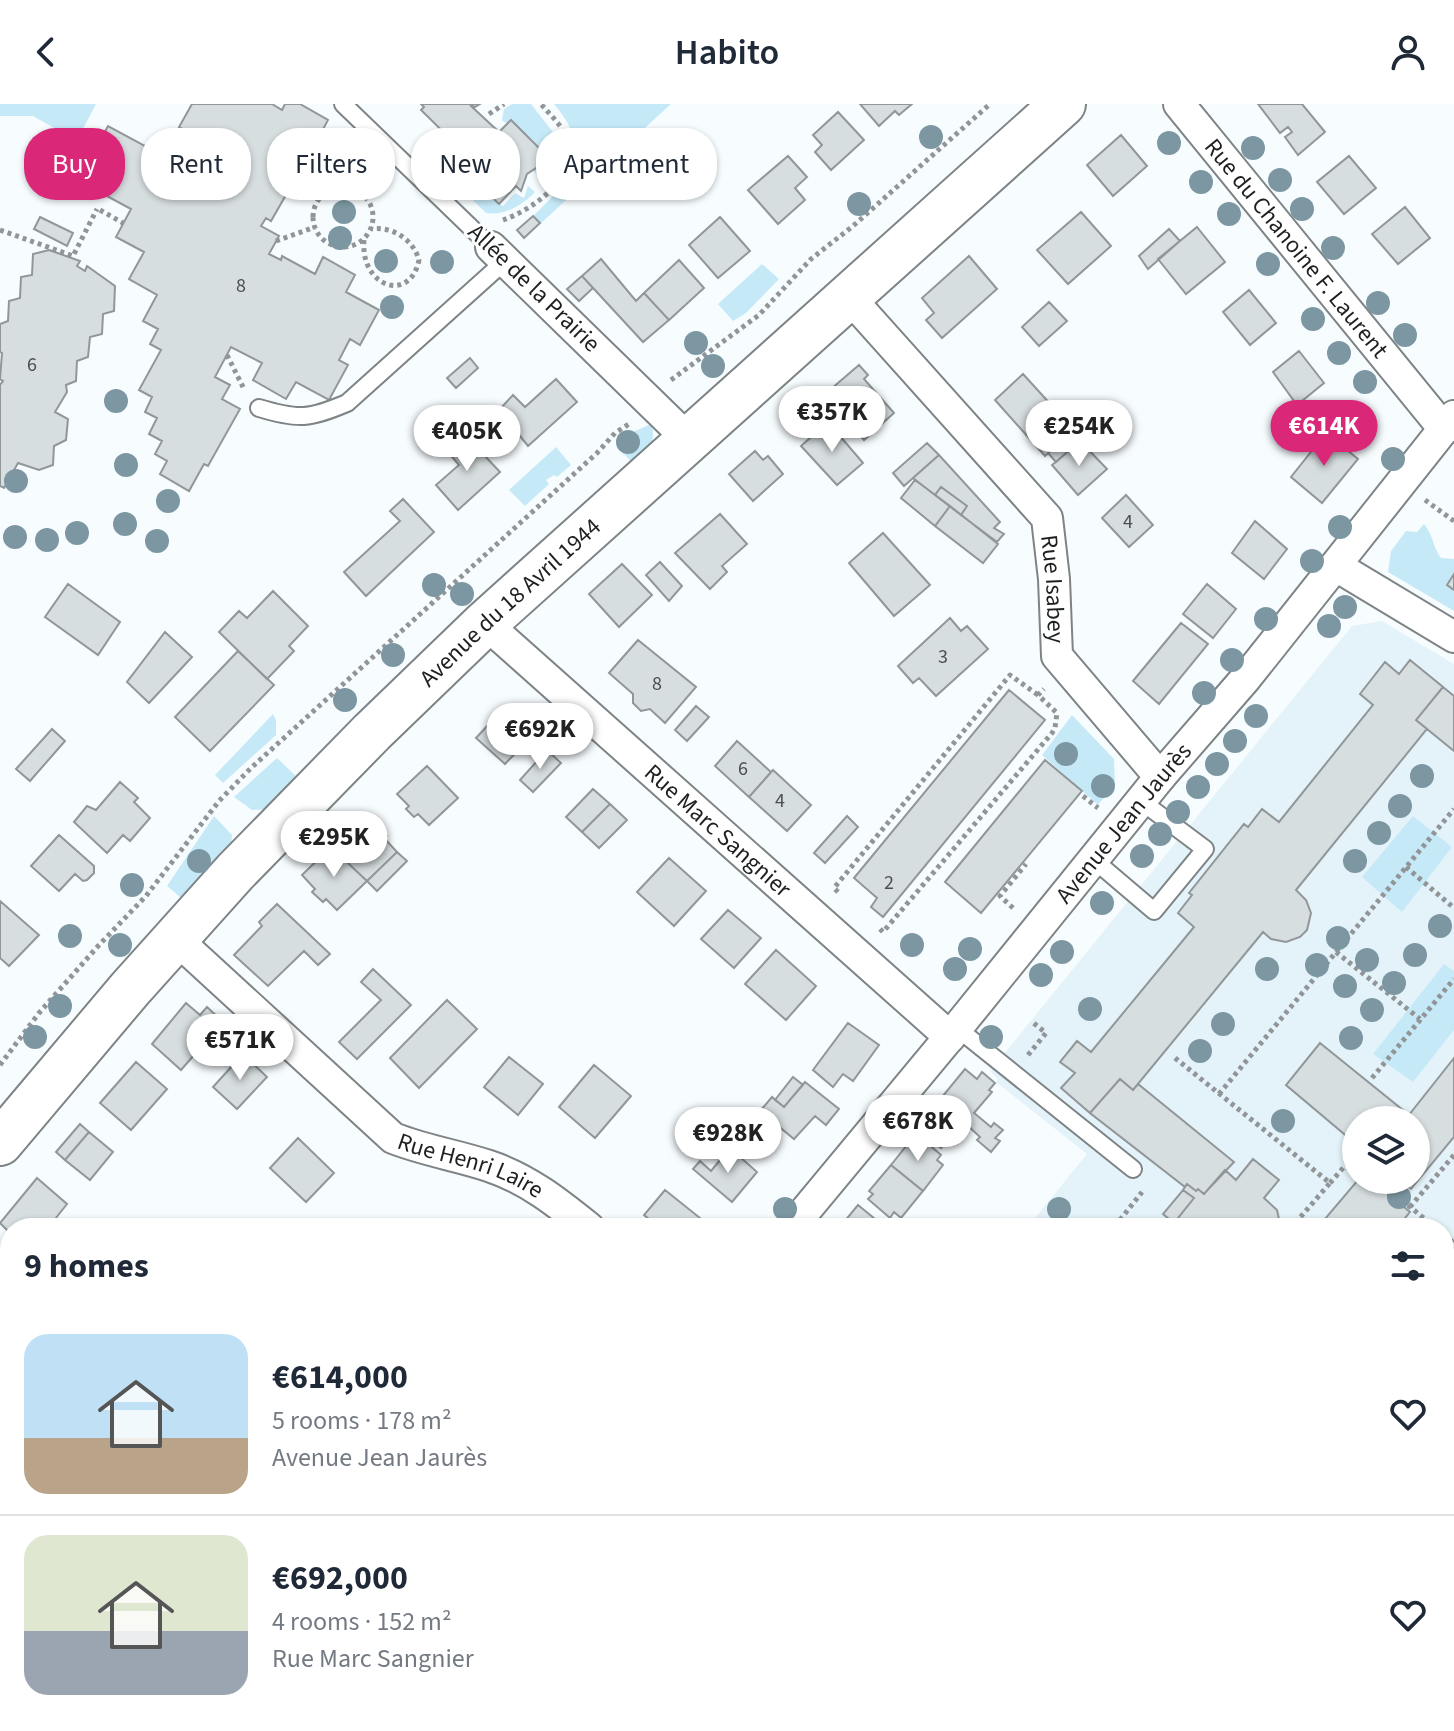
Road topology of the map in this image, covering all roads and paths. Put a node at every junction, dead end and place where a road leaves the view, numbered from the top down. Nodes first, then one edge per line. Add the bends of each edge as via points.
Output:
1 (343, 104) edge
2 (504, 104) edge
3 (541, 104) edge
4 (990, 104) edge
5 (1063, 104) edge
6 (1179, 104) edge
7 (489, 114) dead end
8 (123, 223) dead end
9 (315, 227) junction
10 (371, 229) junction
11 (0, 230) edge
12 (364, 239) junction
13 (276, 241) dead end
14 (492, 248) junction
15 (849, 297) junction
16 (227, 355) dead end
17 (652, 404) junction
18 (259, 408) joint
19 (1449, 422) edge
20 (689, 440) junction
21 (1431, 504) dead end
22 (1454, 521) edge
23 (1336, 566) junction
24 (485, 623) junction
25 (1454, 637) edge
26 (1067, 668) junction
27 (1038, 695) junction
28 (1160, 777) junction
29 (1141, 801) junction
30 (1454, 809) edge
31 (1094, 860) junction
32 (1026, 864) dead end
33 (1406, 867) junction
34 (846, 899) dead end
35 (1454, 908) edge
36 (1037, 930) junction
37 (175, 938) junction
38 (847, 946) junction
39 (1336, 952) junction
40 (1454, 979) edge
41 (1420, 1019) junction
42 (1031, 1021) dead end
43 (954, 1033) junction
44 (1175, 1058) dead end
45 (0, 1065) edge
46 (1014, 1073) junction
47 (1372, 1078) dead end
48 (1219, 1094) junction
49 (0, 1143) edge
50 (1454, 1155) edge
51 (1133, 1169) dead end
52 (1342, 1169) edge
53 (1330, 1183) junction
54 (1394, 1194) edge
55 (1410, 1207) junction
56 (576, 1218) edge
57 (799, 1218) edge
58 (1300, 1218) edge
59 (1424, 1218) edge

1 - 14 lane, Allée de la Prairie
2 - 7 path
3 - 14 path via 566,137 569,152 562,174 531,207 495,223
4 - 17 path via 811,259 759,315 673,376
5 - 15 street, Avenue du 18 Avril 1944
6 - 19 street, Rue du Chanoine F. Laurent
8 - 11 path via 98,210 73,256
9 - 10 path via 318,201 327,191 343,187 359,191 370,203
9 - 12 path via 336,246
9 - 13 path
10 - 12 path
10 - 12 path via 392,230 414,248 419,260 412,278 393,285 373,277 366,265
14 - 17 street, Allée de la Prairie
14 - 18 lane via 347,403 314,417
15 - 20 street, Avenue du 18 Avril 1944
15 - 26 street, Rue Isabey via 1047,518 1057,656
16 - 18 path
17 - 20 street, Allée de la Prairie
17 - 45 path via 251,768
19 - 23 street, Avenue Jean Jaurès
20 - 24 street, Avenue du 18 Avril 1944
21 - 22 path
23 - 25 street
23 - 28 street, Avenue Jean Jaurès
24 - 37 street, Avenue du 18 Avril 1944 via 308,797
24 - 38 street, Rue Marc Sangnier
26 - 27 path
26 - 28 street, Rue Isabey
27 - 34 path via 1010,675 834,888
27 - 38 path via 1057,713 1052,733 883,932 868,919
28 - 29 street, Avenue Jean Jaurès
29 - 31 street, Avenue Jean Jaurès
29 - 31 lane via 1205,849 1154,911
30 - 33 path
31 - 36 street, Avenue Jean Jaurès
32 - 36 path via 1000,896
33 - 35 path
33 - 39 path
36 - 43 street, Avenue Jean Jaurès
37 - 49 street, Avenue du 18 Avril 1944
37 - 56 street, Rue Henri Laire via 393,1138 490,1166 539,1189
38 - 43 street, Rue Marc Sangnier
39 - 41 path
39 - 48 path
40 - 41 path
41 - 47 path
42 - 46 path via 1046,1033
43 - 46 lane
43 - 57 street, Avenue Jean Jaurès
44 - 48 path
46 - 51 lane
48 - 53 path
50 - 55 path
52 - 53 path
53 - 58 path
54 - 55 path
55 - 59 path

